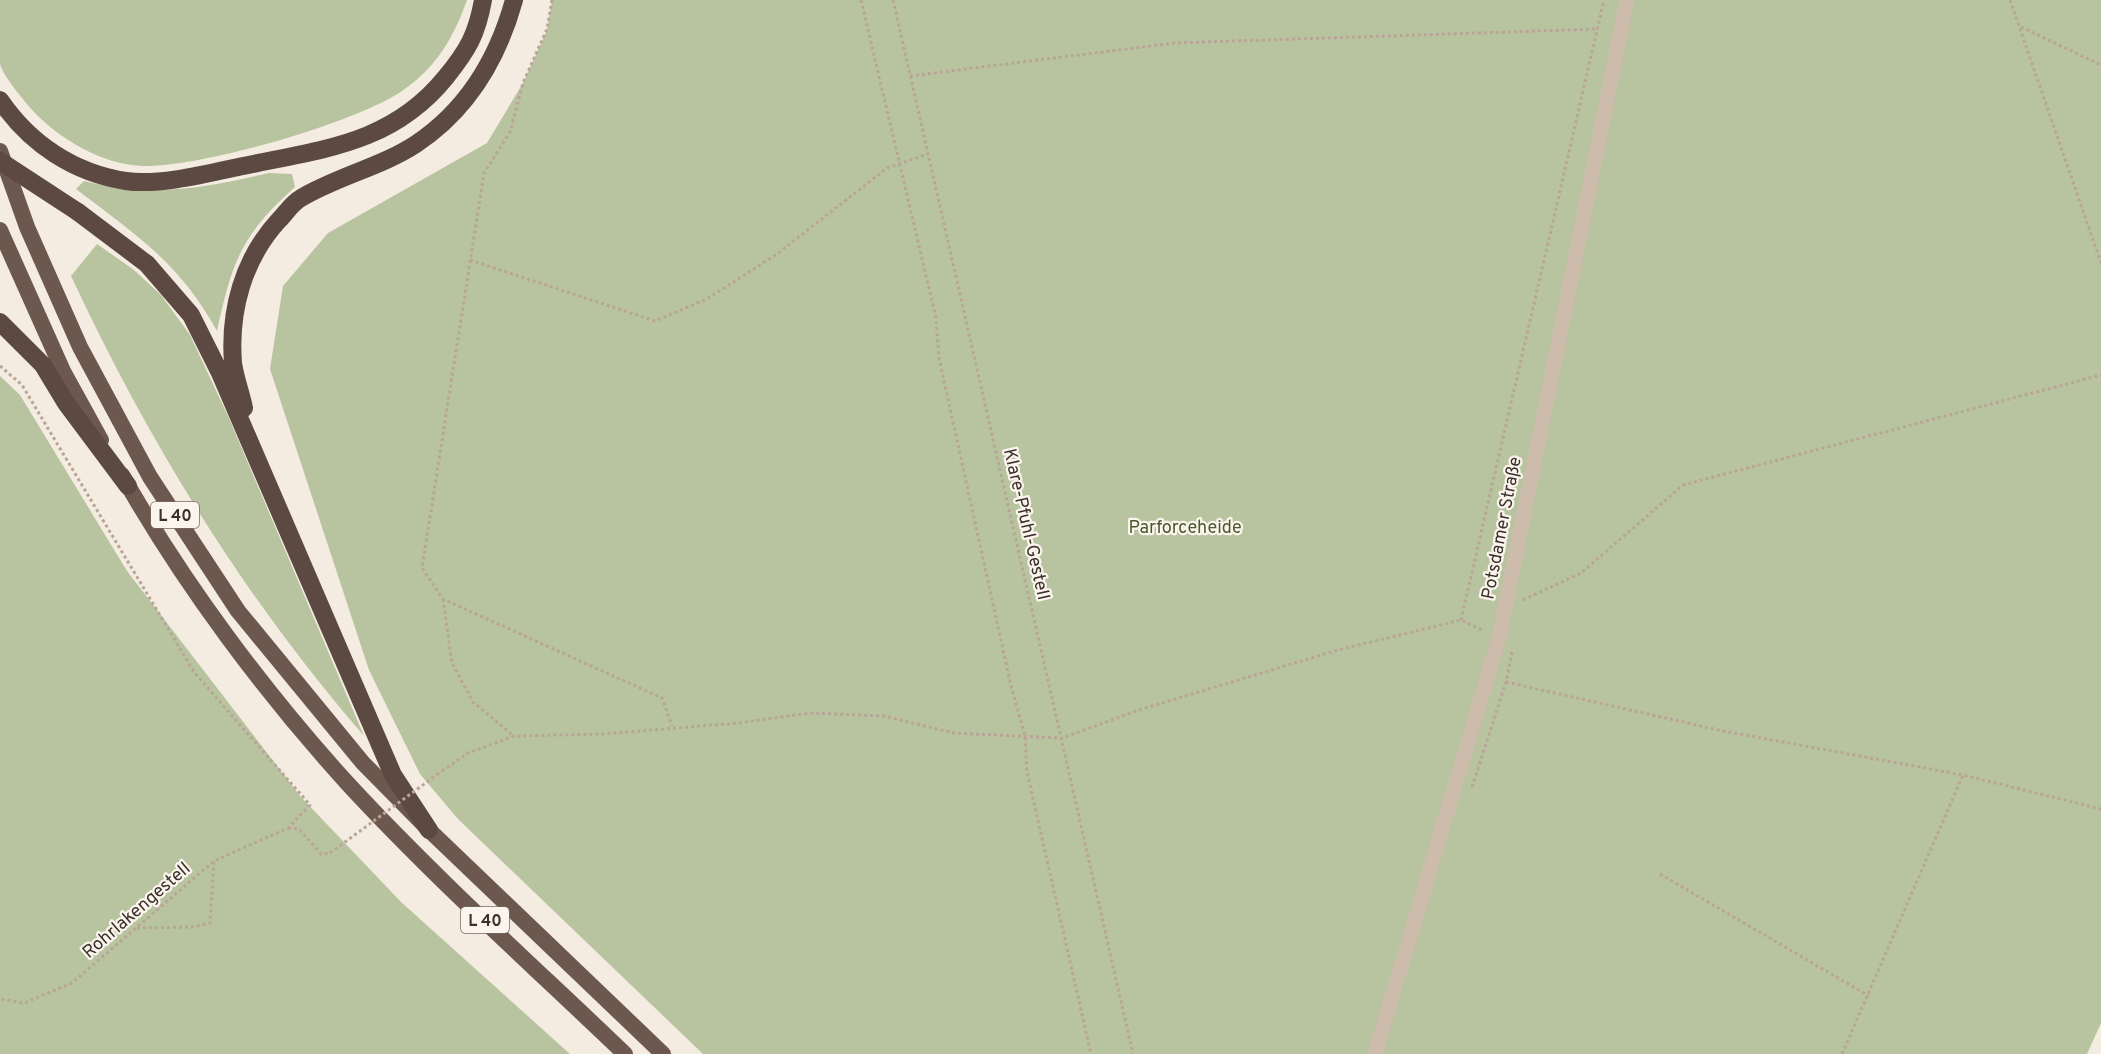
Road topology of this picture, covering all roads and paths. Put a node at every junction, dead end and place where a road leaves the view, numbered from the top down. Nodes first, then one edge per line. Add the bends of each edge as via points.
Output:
1 (483, 0) edge
2 (513, 0) edge
3 (552, 0) edge
4 (861, 0) edge
5 (893, 0) edge
6 (1604, 0) edge
7 (1627, 0) edge
8 (2010, 0) edge
9 (2021, 28) junction
10 (1598, 29) junction
11 (2101, 65) edge
12 (910, 76) junction
13 (0, 100) edge
14 (0, 151) edge
15 (928, 154) junction
16 (0, 161) edge
17 (900, 165) junction
18 (0, 230) edge
19 (470, 260) junction
20 (2101, 262) edge
21 (0, 322) edge
22 (0, 366) edge
23 (2101, 375) edge
24 (258, 462) junction
25 (128, 486) junction
26 (443, 599) junction
27 (1517, 609) dead end
28 (1461, 620) junction
29 (1499, 638) junction
30 (1506, 682) dead end
31 (672, 727) junction
32 (514, 736) junction
33 (1025, 736) junction
34 (1062, 738) junction
35 (1963, 775) junction
36 (2101, 809) edge
37 (288, 828) junction
38 (429, 830) junction
39 (214, 861) junction
40 (1660, 874) dead end
41 (136, 928) junction
42 (1869, 996) junction
43 (0, 999) edge
44 (624, 1054) edge
45 (663, 1054) edge
46 (1091, 1054) edge
47 (1133, 1054) edge
48 (1375, 1054) edge
49 (1842, 1054) edge

1 - 13 highway via 478,28 461,58 438,87 404,117 378,133 344,144 206,174 128,182 81,170 43,147 14,120
2 - 24 highway via 505,33 485,72 457,110 417,143 298,199 267,233 245,270 234,317 233,364
3 - 19 path via 548,30 523,83 510,132 484,173
4 - 17 path
5 - 12 path, Klare-Pfuhl-Gestell
6 - 10 path
7 - 29 street, Potsdamer Straße
8 - 9 path
9 - 11 path
9 - 20 path
10 - 12 path via 1175,43
10 - 28 path
12 - 15 path, Klare-Pfuhl-Gestell
14 - 38 highway, L 40 via 27,227 80,347 150,477 238,611 363,763
15 - 17 path
15 - 34 path, Klare-Pfuhl-Gestell
16 - 24 highway, bridge via 147,264 191,315
17 - 19 path via 887,168 777,254 707,299 655,321
17 - 33 path via 936,318 939,358
18 - 25 highway, L 40 via 63,372
19 - 26 path via 422,568
21 - 25 highway via 43,365 66,403
22 - 37 path via 22,384 194,672 310,805
23 - 27 path via 1683,485 1581,573 1523,599
24 - 38 highway via 393,775
25 - 44 highway, L 40 via 223,632 348,784
26 - 31 path via 662,698
26 - 32 path via 452,663 473,702
28 - 29 path
28 - 34 path via 1338,650 1142,709
29 - 48 street, Potsdamer Straße
30 - 35 path via 1723,731
31 - 32 path via 603,734
31 - 33 path via 810,713 884,716 954,733
32 - 37 path, bridge via 468,753 330,853 321,854 298,829
33 - 34 path
33 - 46 path via 1027,772
34 - 47 path, Klare-Pfuhl-Gestell
35 - 36 path
35 - 42 path
37 - 39 path, Rohrlakengestell
38 - 45 highway, L 40
39 - 41 path, Rohrlakengestell
39 - 41 path via 210,923
40 - 42 path
41 - 43 path, Rohrlakengestell via 72,983 24,1002
42 - 49 path

